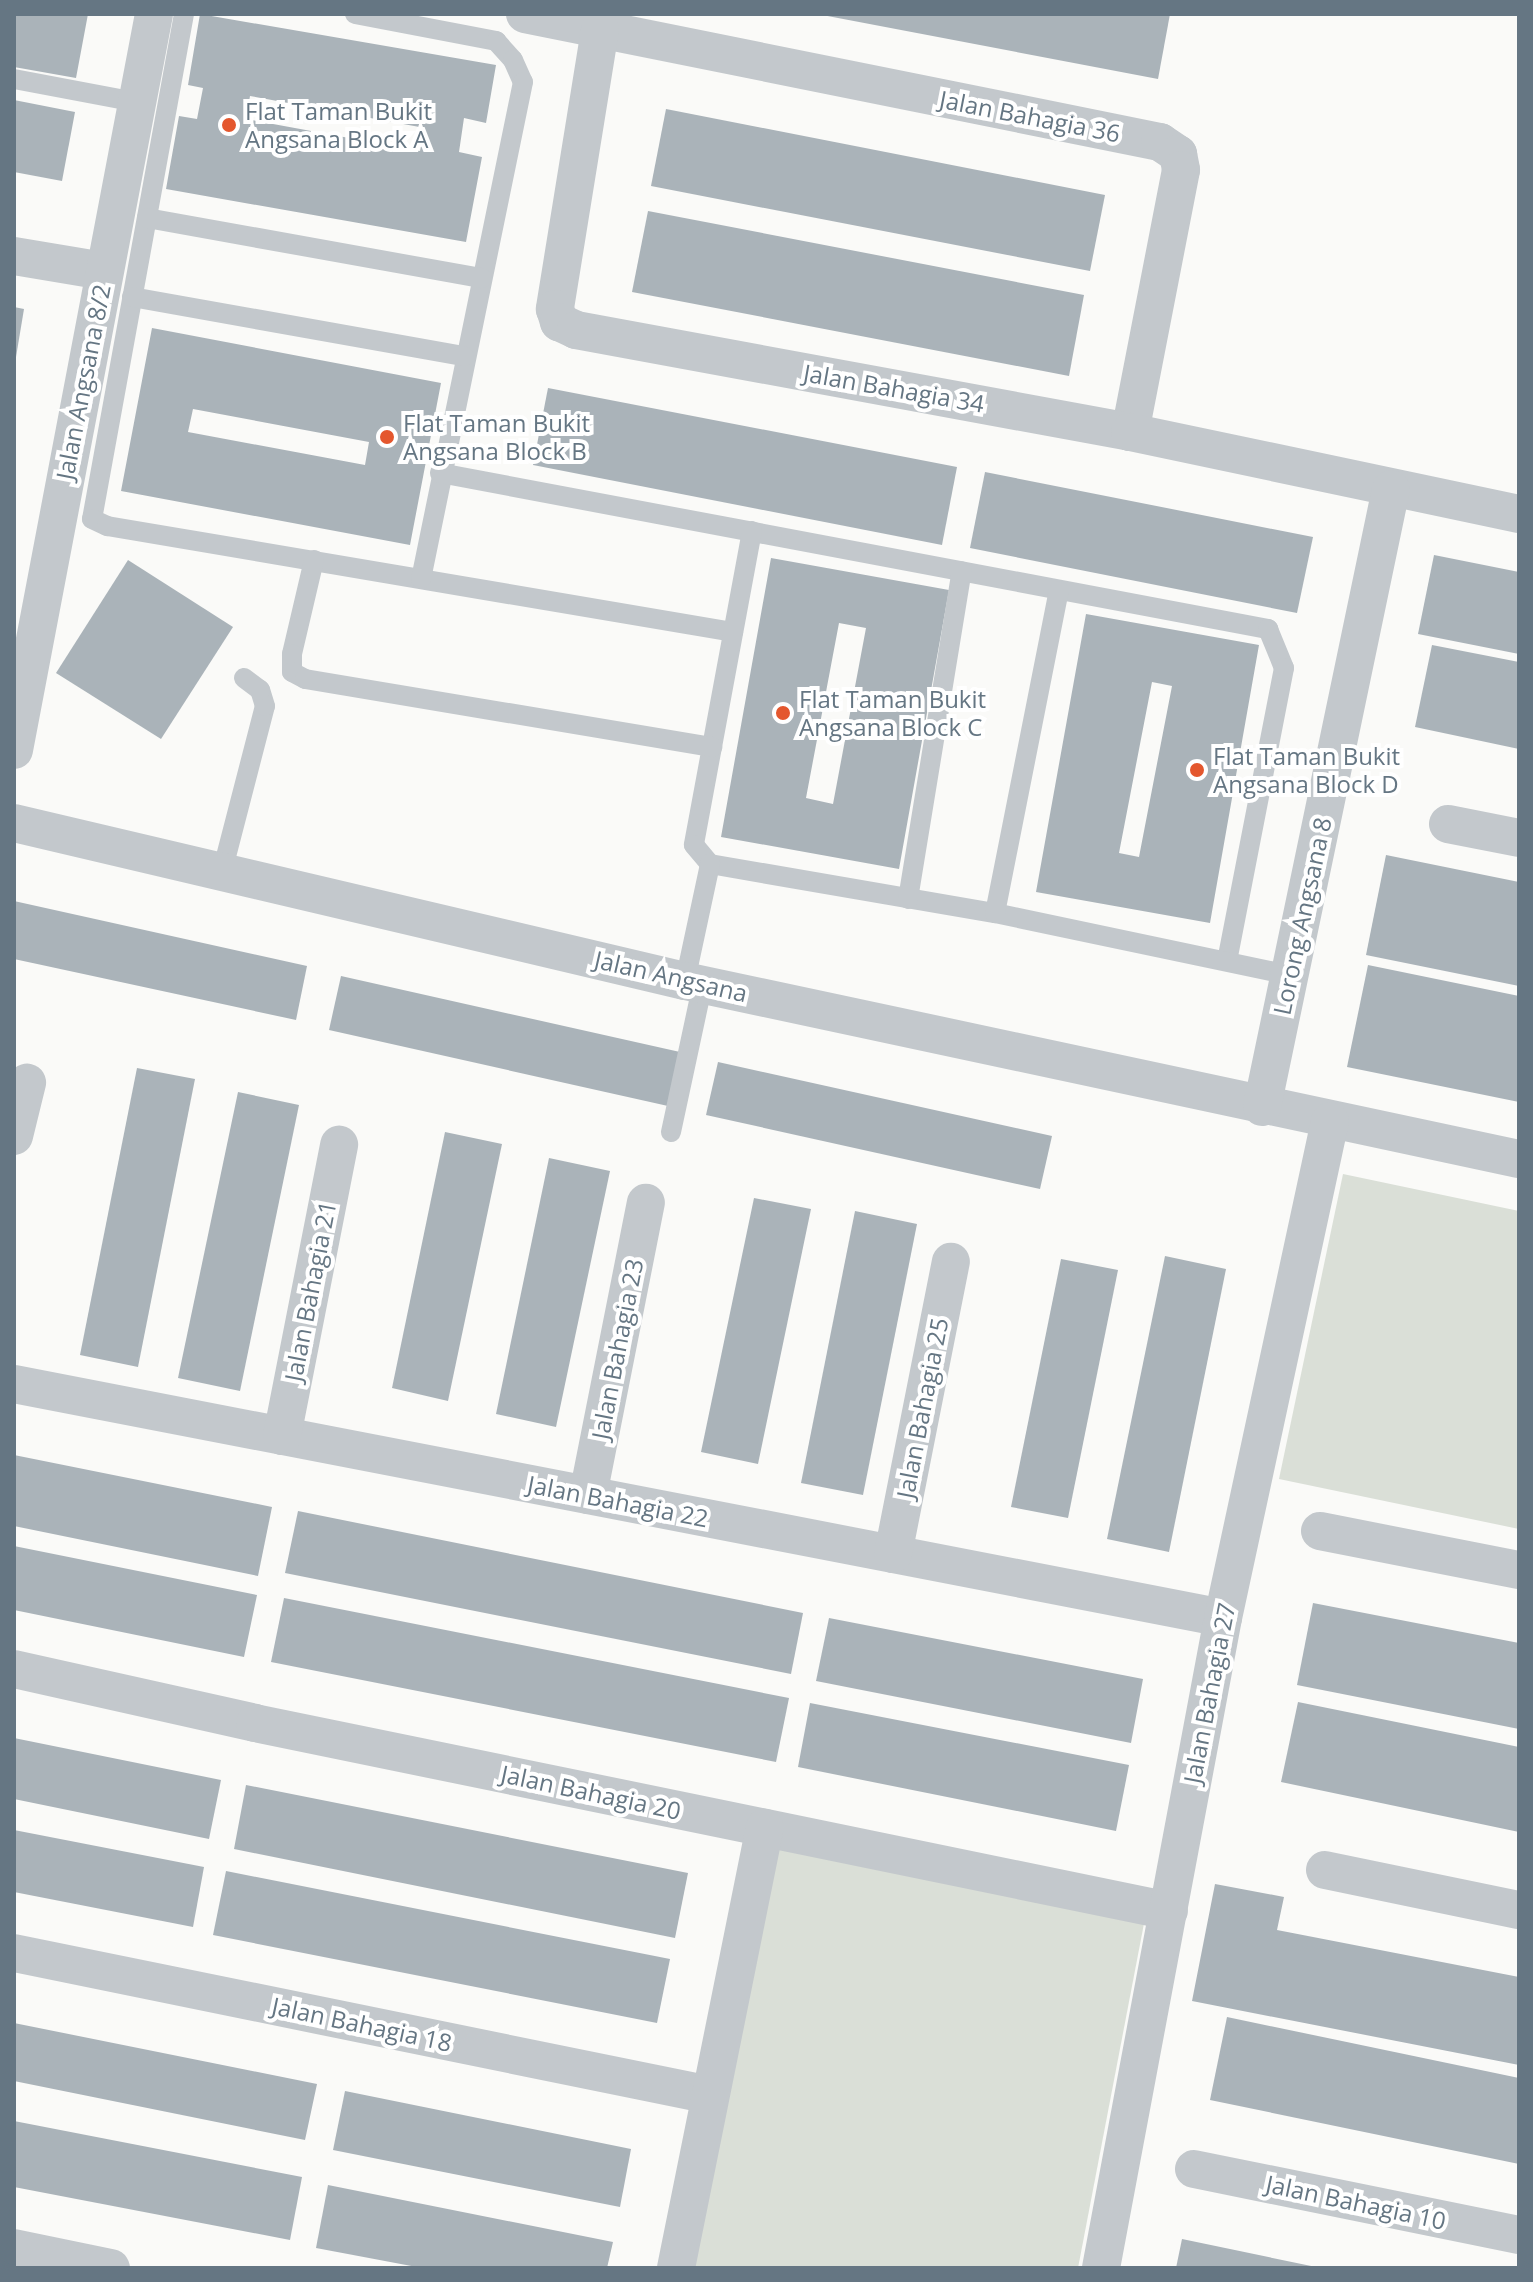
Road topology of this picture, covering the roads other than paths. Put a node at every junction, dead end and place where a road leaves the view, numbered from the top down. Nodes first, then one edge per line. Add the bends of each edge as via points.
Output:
1 (154, 14) edge
2 (184, 14) edge
3 (355, 14) edge
4 (525, 14) edge
5 (600, 30) junction
6 (14, 79) edge
7 (136, 102) junction
8 (147, 218) junction
9 (14, 256) edge
10 (104, 271) junction
11 (482, 278) junction
12 (132, 297) junction
13 (464, 356) junction
14 (1130, 432) junction
15 (440, 473) junction
16 (1391, 489) junction
17 (1519, 514) edge
18 (752, 531) junction
19 (314, 560) junction
20 (962, 571) junction
21 (421, 579) junction
22 (1059, 591) junction
23 (733, 632) junction
24 (244, 678) dead end
25 (712, 747) junction
26 (14, 750) edge
27 (14, 823) edge
28 (1448, 824) dead end
29 (1519, 838) edge
30 (710, 864) junction
31 (222, 872) junction
32 (908, 899) junction
33 (995, 913) junction
34 (1227, 960) junction
35 (1290, 975) junction
36 (694, 982) junction
37 (27, 1083) dead end
38 (1262, 1107) junction
39 (1330, 1121) junction
40 (671, 1132) dead end
41 (14, 1136) edge
42 (339, 1145) dead end
43 (1519, 1159) edge
44 (646, 1203) dead end
45 (951, 1262) dead end
46 (14, 1384) edge
47 (282, 1436) junction
48 (588, 1495) junction
49 (1320, 1531) dead end
50 (893, 1554) junction
51 (1519, 1570) edge
52 (1223, 1618) junction
53 (14, 1669) edge
54 (765, 1828) junction
55 (1325, 1870) dead end
56 (1519, 1910) edge
57 (1169, 1911) junction
58 (14, 1953) edge
59 (710, 2095) junction
60 (1194, 2169) dead end
61 (1519, 2235) edge
62 (14, 2248) edge
63 (111, 2268) edge
64 (676, 2268) edge
65 (1101, 2268) edge

1 - 7 street, Jalan Angsana 8/2
2 - 8 lane
3 - 11 lane via 496,41 513,60 523,82
4 - 5 street
5 - 14 street, Jalan Bahagia 36 via 1160,142 1178,154 1181,170
5 - 14 street, Jalan Bahagia 34 via 555,309 559,322 576,330
6 - 7 lane
7 - 10 street, Jalan Angsana 8/2
8 - 11 lane
8 - 12 lane
9 - 10 street
10 - 26 street, Jalan Angsana 8/2
11 - 13 lane
12 - 13 lane
12 - 19 lane via 92,519 107,526
13 - 15 lane
14 - 16 street, Jalan Bahagia 34
15 - 18 lane
15 - 21 lane
16 - 17 street, Jalan Bahagia 34
16 - 35 street, Lorong Angsana 8
18 - 20 lane
18 - 23 lane
19 - 21 lane
19 - 25 lane via 292,654 292,672 305,679
20 - 22 lane
20 - 32 lane
21 - 23 lane
22 - 33 lane
22 - 34 lane via 1268,629 1279,648 1284,668
23 - 25 lane
24 - 31 lane via 260,690 265,706
25 - 30 lane via 694,845
27 - 31 street, Jalan Angsana
28 - 29 street
30 - 32 lane
30 - 36 lane
31 - 36 street, Jalan Angsana
32 - 33 lane
33 - 34 lane
34 - 35 lane
35 - 38 street, Lorong Angsana 8
36 - 38 street, Jalan Angsana
36 - 40 lane
37 - 41 street
38 - 39 street, Jalan Angsana
39 - 43 street, Jalan Angsana
39 - 52 street, Jalan Bahagia 27
42 - 47 street, Jalan Bahagia 21
44 - 48 street, Jalan Bahagia 23
45 - 50 street, Jalan Bahagia 25
46 - 47 street, Jalan Bahagia 22
47 - 48 street, Jalan Bahagia 22
48 - 50 street, Jalan Bahagia 22
49 - 51 street
50 - 52 street, Jalan Bahagia 22
52 - 57 street, Jalan Bahagia 27
53 - 54 street, Jalan Bahagia 20
54 - 57 street, Jalan Bahagia 20
54 - 59 street
55 - 56 street
57 - 65 street, Jalan Bahagia 27
58 - 59 street, Jalan Bahagia 18
59 - 64 street
60 - 61 street, Jalan Bahagia 10
62 - 63 street

